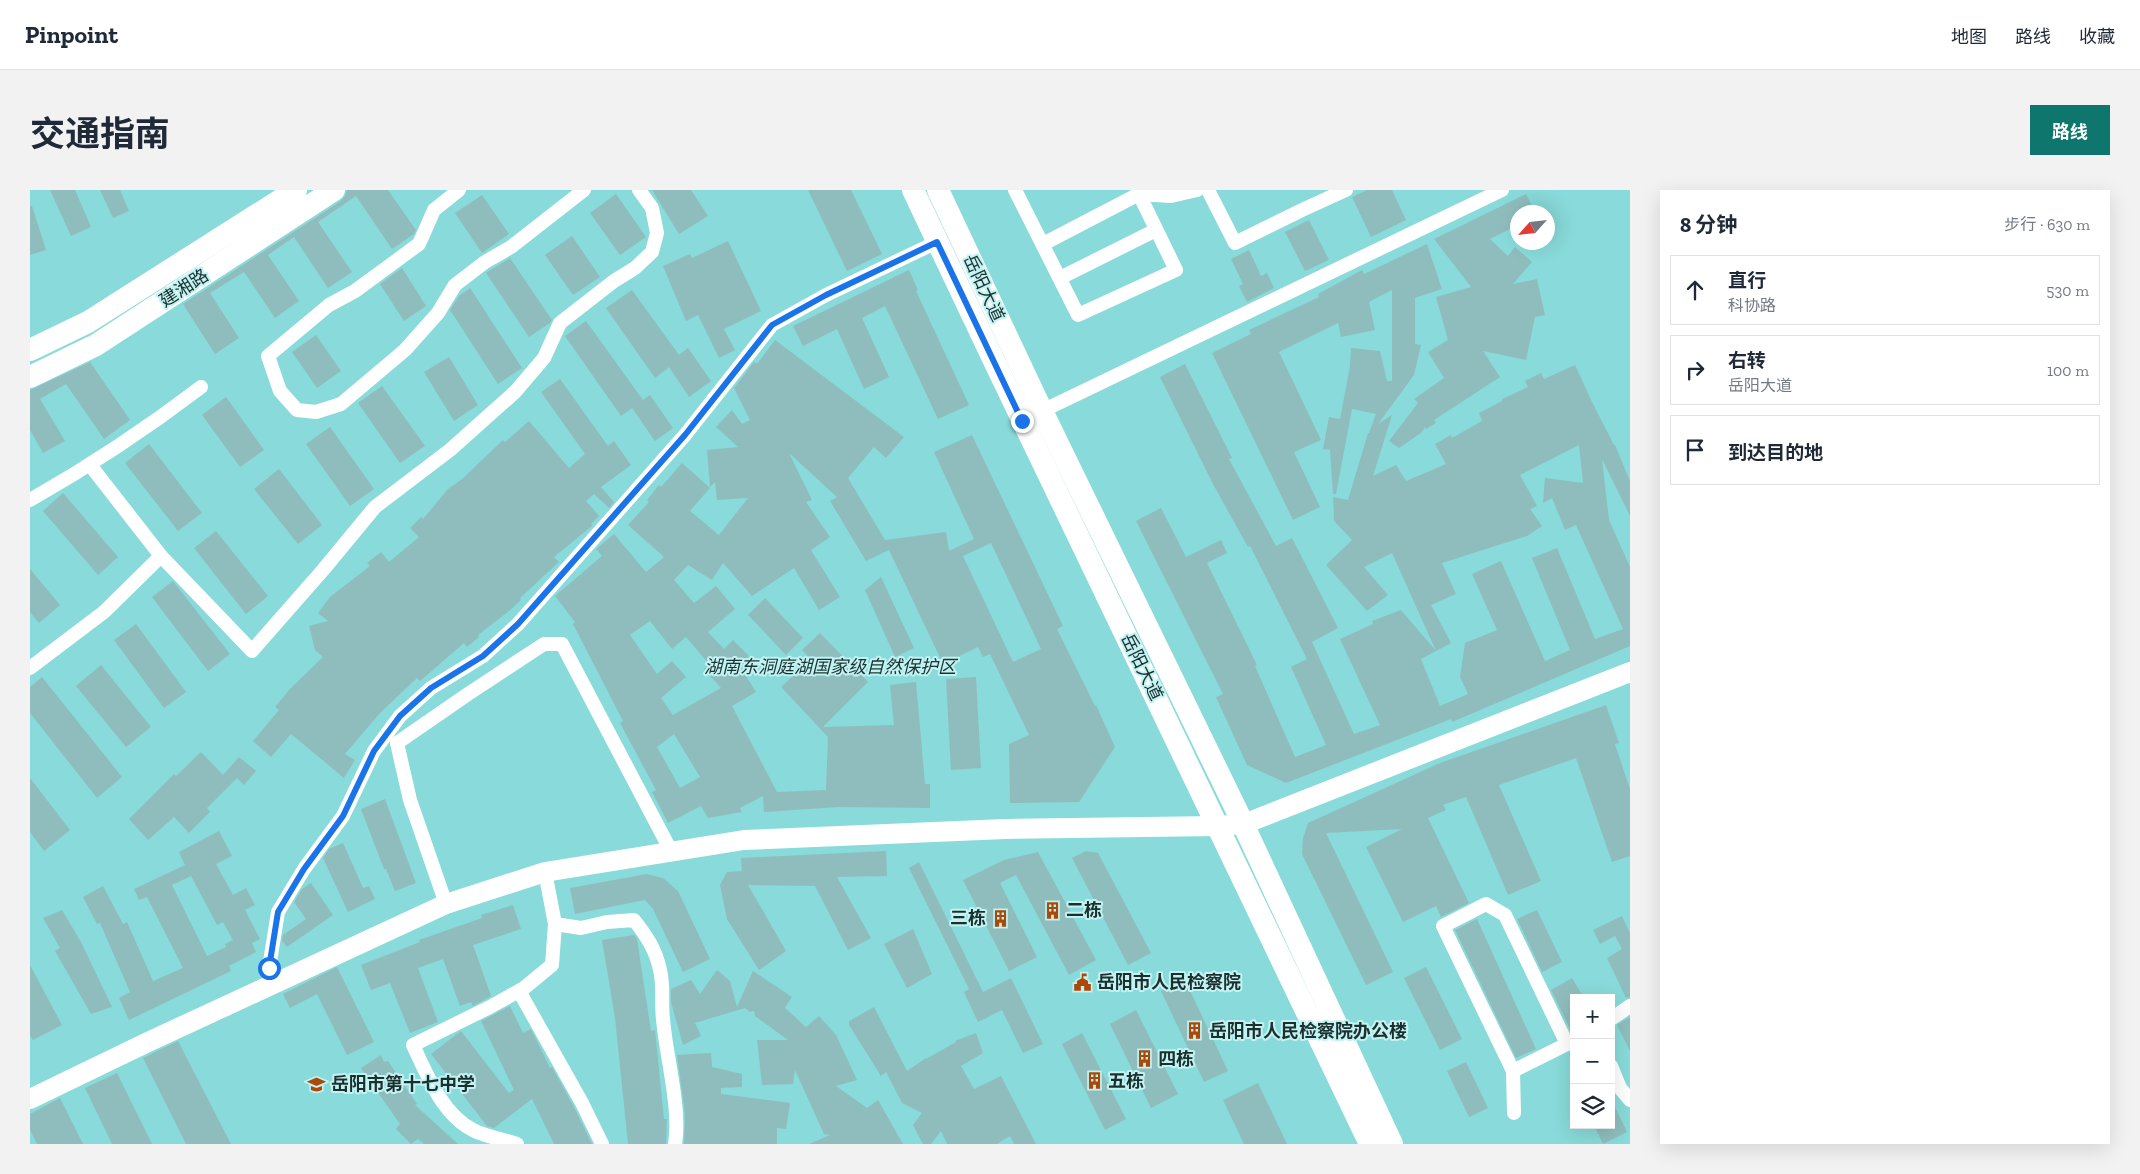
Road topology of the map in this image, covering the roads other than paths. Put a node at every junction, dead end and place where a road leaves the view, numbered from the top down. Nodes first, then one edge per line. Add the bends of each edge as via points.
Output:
1 (296, 190) edge
2 (334, 190) edge
3 (459, 190) edge
4 (584, 190) edge
5 (639, 190) edge
6 (913, 190) edge
7 (938, 190) edge
8 (1015, 190) edge
9 (1197, 190) edge
10 (1208, 190) edge
11 (1346, 190) edge
12 (1502, 190) edge
13 (1139, 192) edge
14 (1156, 230) junction
15 (937, 242) junction
16 (1042, 244) junction
17 (1060, 278) junction
18 (30, 350) edge
19 (30, 376) edge
20 (201, 387) dead end
21 (1042, 411) junction
22 (90, 465) junction
23 (30, 500) edge
24 (161, 556) junction
25 (1630, 657) edge
26 (30, 668) edge
27 (1630, 672) edge
28 (1241, 819) junction
29 (1219, 826) junction
30 (671, 851) junction
31 (545, 872) junction
32 (446, 904) junction
33 (555, 924) junction
34 (269, 968) dead end
35 (519, 991) junction
36 (1630, 1006) edge
37 (1615, 1016) edge
38 (1570, 1042) edge
39 (1513, 1072) junction
40 (1615, 1076) edge
41 (30, 1099) edge
42 (1630, 1100) edge
43 (1514, 1113) dead end
44 (517, 1144) edge
45 (602, 1144) edge
46 (675, 1144) edge
47 (1370, 1144) edge
48 (1392, 1144) edge

1 - 18 main road, 建湘路 via 88,322
2 - 19 main road, 建湘路 via 96,345
3 - 4 street via 434,210 419,244 355,291 329,305 268,356 280,392 297,410 316,412 341,404 406,350 438,313 455,285
5 - 24 street via 652,208 657,233 652,252 560,324 544,358 515,392 450,450 375,507 252,651
6 - 15 main road, 岳阳大道
7 - 21 main road, 岳阳大道
8 - 16 street
9 - 13 street via 1171,196
10 - 11 street via 1235,244
12 - 21 street
13 - 14 street
13 - 16 street
14 - 17 street
14 - 17 street via 1176,270 1078,315
15 - 29 main road, 岳阳大道
15 - 34 street via 826,295 772,325 685,435 518,624 483,656 431,688 400,716 374,751 343,816 304,869 278,912
16 - 17 street
20 - 22 street
21 - 28 main road, 岳阳大道
22 - 23 street
22 - 24 street
24 - 26 street via 104,612
25 - 28 street
27 - 28 street
28 - 29 street
28 - 48 main road, 岳阳大道
29 - 30 street via 1005,829 754,839
29 - 47 main road, 岳阳大道
30 - 31 street
30 - 32 street via 562,644 544,644 397,743 410,800
31 - 32 street
31 - 33 street
32 - 41 street
33 - 35 street via 552,965
33 - 46 street via 581,928 634,920 650,940 660,971 677,1134
35 - 44 street via 413,1045 431,1082 454,1117 473,1130
35 - 45 street
36 - 37 street
38 - 39 street
38 - 39 street via 1505,916 1486,904 1443,926
39 - 43 street
40 - 42 street

